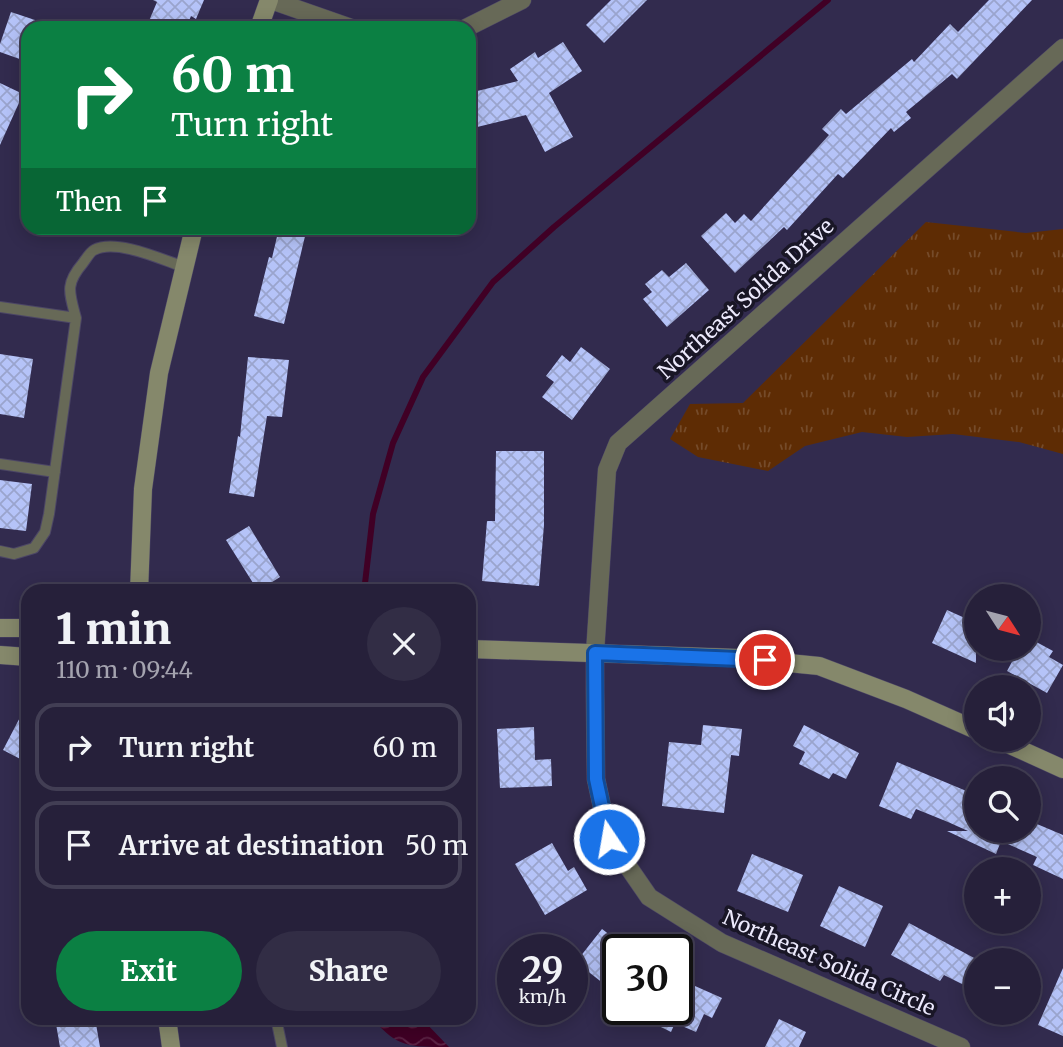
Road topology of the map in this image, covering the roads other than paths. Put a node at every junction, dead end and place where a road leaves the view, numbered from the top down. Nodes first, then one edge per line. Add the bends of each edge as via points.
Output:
1 (270, 0) edge
2 (522, 0) edge
3 (262, 21) edge
4 (331, 21) edge
5 (476, 23) edge
6 (1063, 48) edge
7 (192, 235) edge
8 (184, 267) junction
9 (0, 307) edge
10 (76, 318) junction
11 (0, 464) edge
12 (55, 471) junction
13 (0, 551) edge
14 (139, 584) edge
15 (0, 628) edge
16 (21, 628) edge
17 (476, 649) edge
18 (595, 653) junction
19 (0, 655) edge
20 (21, 656) edge
21 (964, 725) edge
22 (1025, 752) edge
23 (1063, 769) edge
24 (168, 1025) edge
25 (277, 1025) edge
26 (171, 1047) edge
27 (282, 1047) edge
28 (961, 1047) edge

1 - 3 street
1 - 4 street
2 - 5 street
6 - 18 street, Northeast Solida Drive via 618,443 607,470
7 - 8 street
8 - 10 lane via 115,246 94,250 73,275 68,291
8 - 14 street via 157,386 143,489
9 - 10 lane
10 - 12 lane
11 - 12 lane
12 - 13 lane via 45,532 34,548 14,554
15 - 16 street
17 - 18 street
18 - 21 street via 819,666
18 - 28 street, Northeast Solida Circle via 598,791 609,839 649,897 722,943
19 - 20 street
22 - 23 street
24 - 26 street
25 - 27 lane

